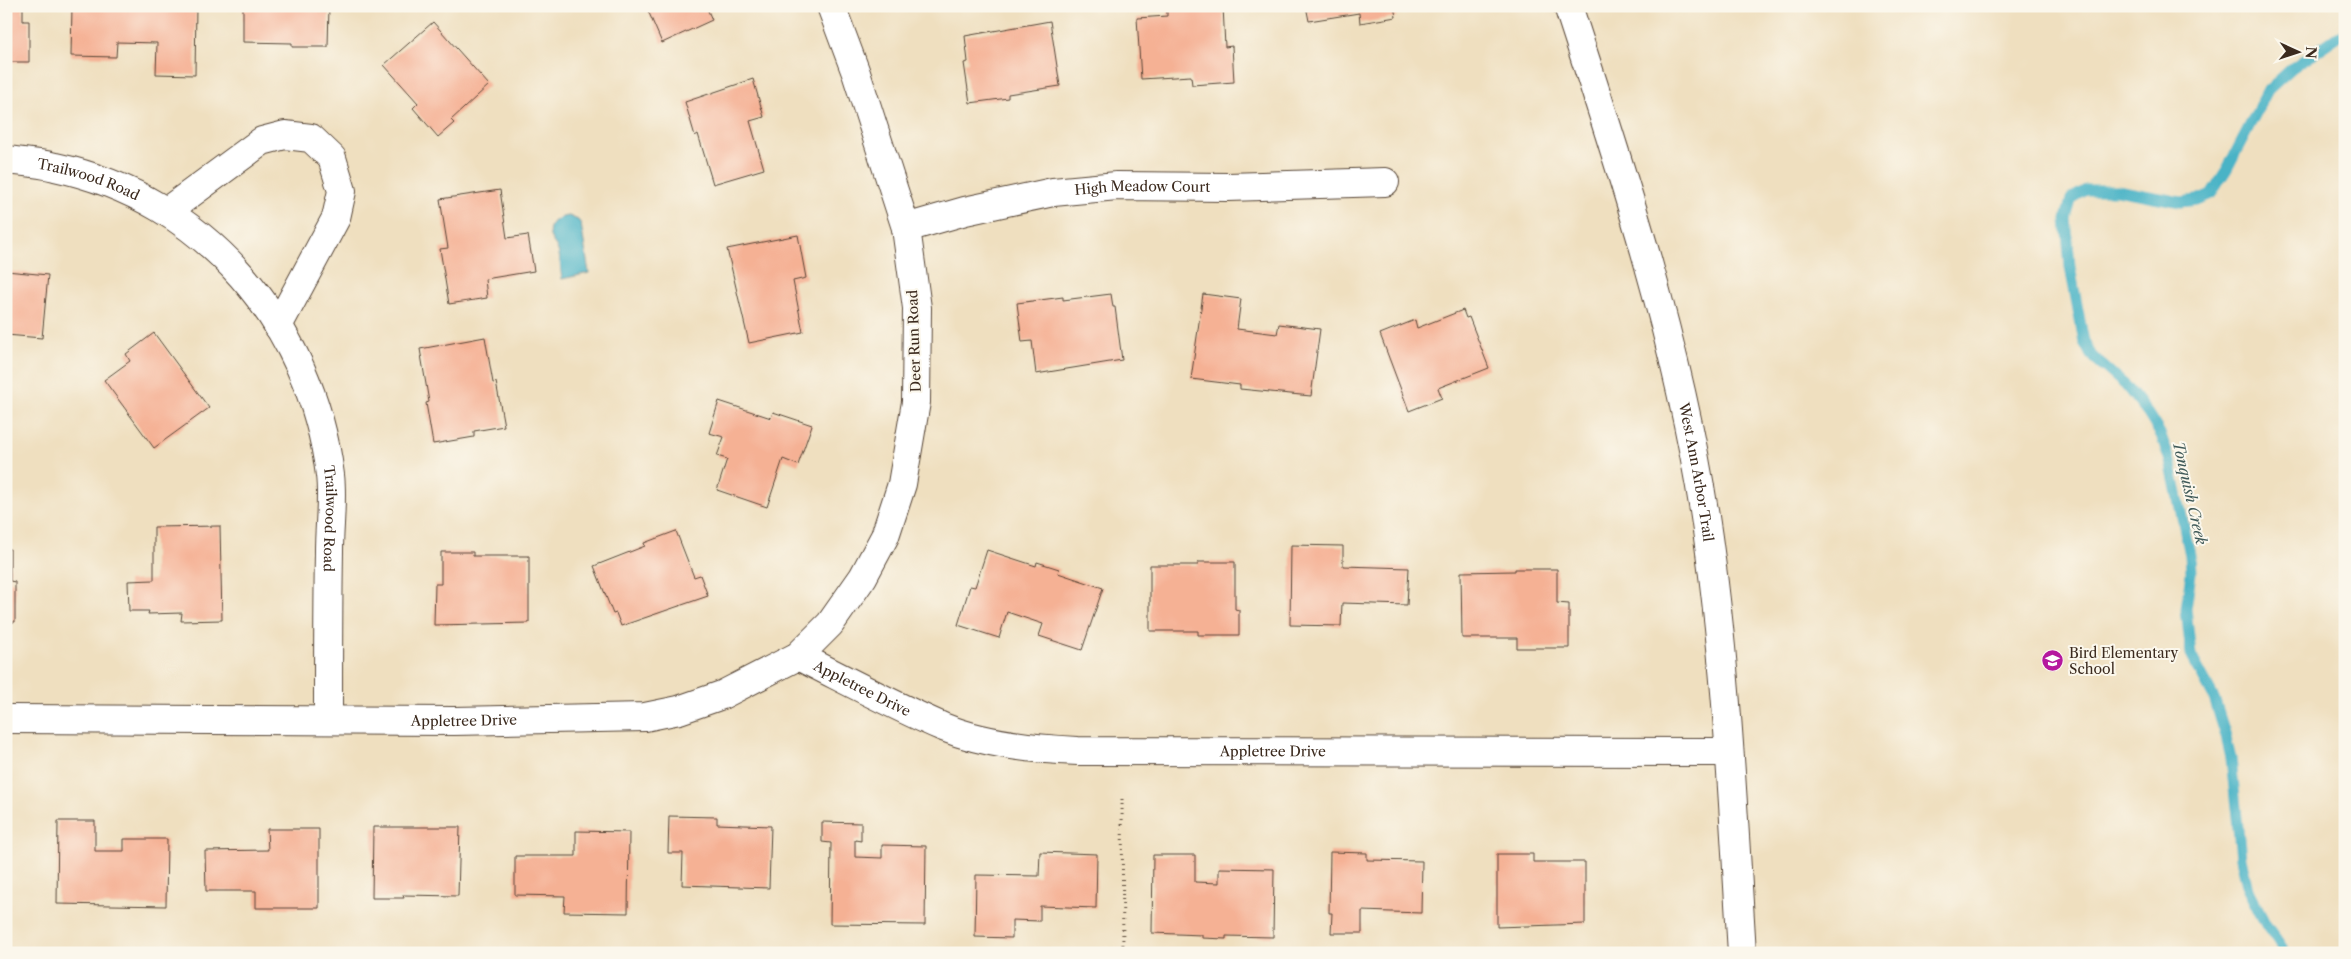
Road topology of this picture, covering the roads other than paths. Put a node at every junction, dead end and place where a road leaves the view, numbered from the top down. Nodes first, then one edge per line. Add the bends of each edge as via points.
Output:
1 (830, 6) edge
2 (1568, 6) edge
3 (6, 160) edge
4 (1385, 182) dead end
5 (167, 211) junction
6 (906, 228) junction
7 (278, 326) junction
8 (798, 656) junction
9 (6, 719) edge
10 (328, 720) junction
11 (1729, 752) junction
12 (1742, 953) edge

1 - 6 street, Deer Run Road via 856,73
2 - 11 street, West Ann Arbor Trail via 1652,270 1684,406 1716,601
3 - 5 street, Trailwood Road via 55,167 103,182
4 - 6 street, High Meadow Court via 1228,187 1117,186 1053,192
5 - 7 street, Trailwood Road via 216,248 242,274
5 - 7 street via 262,141 285,135 311,138 332,158 342,191 336,218
6 - 8 street, Deer Run Road via 917,341 916,402 902,484 885,536 863,577 830,624
7 - 10 street, Trailwood Road via 295,354 316,412 330,476
8 - 10 street, Appletree Drive via 722,695 679,710 645,717
8 - 11 street, Appletree Drive via 944,727 1037,749
9 - 10 street, Appletree Drive
11 - 12 street, West Ann Arbor Trail

